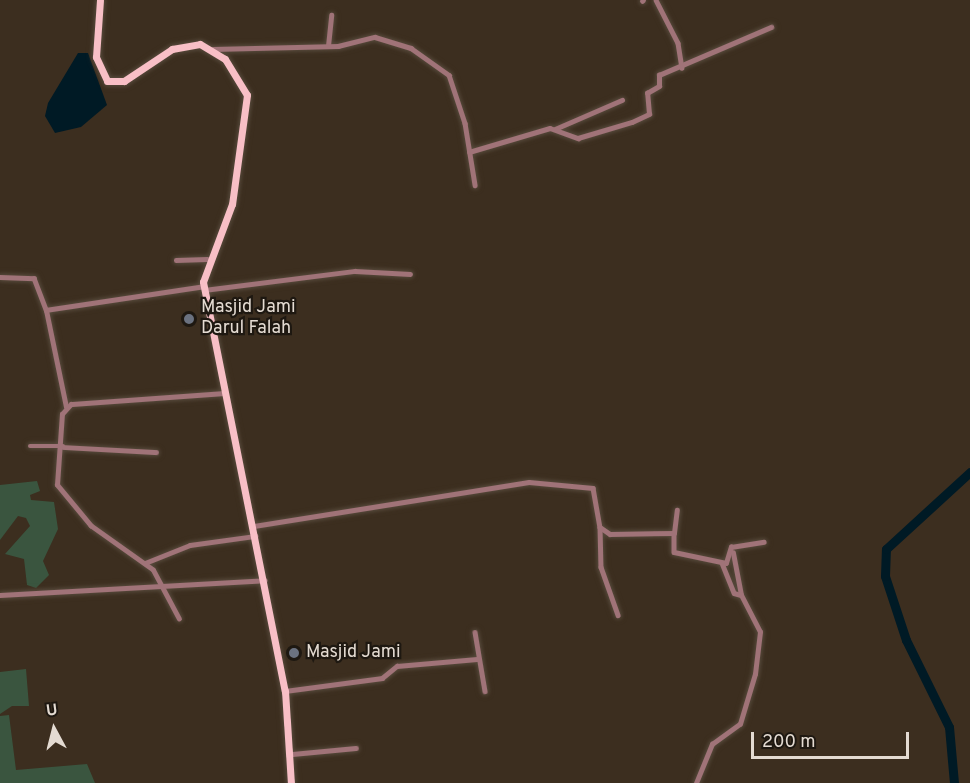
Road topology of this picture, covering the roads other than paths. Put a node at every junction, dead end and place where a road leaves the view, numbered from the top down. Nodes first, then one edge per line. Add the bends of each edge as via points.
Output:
1 (100, 0) edge
2 (656, 0) edge
3 (331, 15) dead end
4 (771, 27) dead end
5 (328, 46) junction
6 (213, 49) junction
7 (682, 68) junction
8 (622, 100) dead end
9 (555, 129) junction
10 (469, 152) junction
11 (475, 185) dead end
12 (207, 259) junction
13 (176, 260) dead end
14 (411, 274) dead end
15 (0, 278) edge
16 (204, 288) junction
17 (45, 310) junction
18 (226, 393) junction
19 (66, 406) junction
20 (30, 446) dead end
21 (63, 446) junction
22 (156, 452) dead end
23 (677, 510) dead end
24 (254, 526) junction
25 (600, 526) junction
26 (674, 533) junction
27 (256, 536) junction
28 (764, 542) dead end
29 (731, 547) junction
30 (722, 562) junction
31 (145, 563) junction
32 (265, 580) junction
33 (160, 587) junction
34 (0, 595) edge
35 (741, 595) junction
36 (618, 615) dead end
37 (179, 619) dead end
38 (475, 632) dead end
39 (477, 659) junction
40 (285, 691) junction
41 (485, 691) dead end
42 (356, 748) dead end
43 (292, 754) junction
44 (291, 783) edge
45 (696, 783) edge

1 - 6 main road via 96,57 107,81 124,81 181,46
2 - 7 street via 678,43
3 - 5 street
4 - 7 street
5 - 6 street
5 - 10 street via 383,39 444,69 465,123
6 - 12 main road via 240,80 248,111 231,209
7 - 9 street via 659,76 659,86 647,93 650,112 645,116 578,138
8 - 9 street
9 - 10 street
10 - 11 street
12 - 13 street
12 - 16 main road
14 - 16 street via 355,271
15 - 17 street via 34,278
16 - 17 street
16 - 18 main road
17 - 19 street
18 - 19 street
18 - 24 main road
19 - 21 street
20 - 21 street
21 - 22 street
21 - 31 street via 60,489 91,526
23 - 26 street
24 - 25 street via 514,482 593,488
24 - 27 main road
25 - 26 street via 614,536
25 - 36 street via 601,567
26 - 30 street via 674,552
27 - 31 street via 190,545
27 - 32 main road
28 - 29 street
29 - 30 street via 730,562
29 - 35 street
30 - 35 street via 734,593
31 - 33 street
32 - 33 street
32 - 40 main road
33 - 34 street
33 - 37 street
35 - 45 street via 760,632 754,678 740,724 712,744
38 - 39 street
39 - 40 street via 397,666 382,678
39 - 41 street
40 - 43 main road
42 - 43 street
43 - 44 main road

